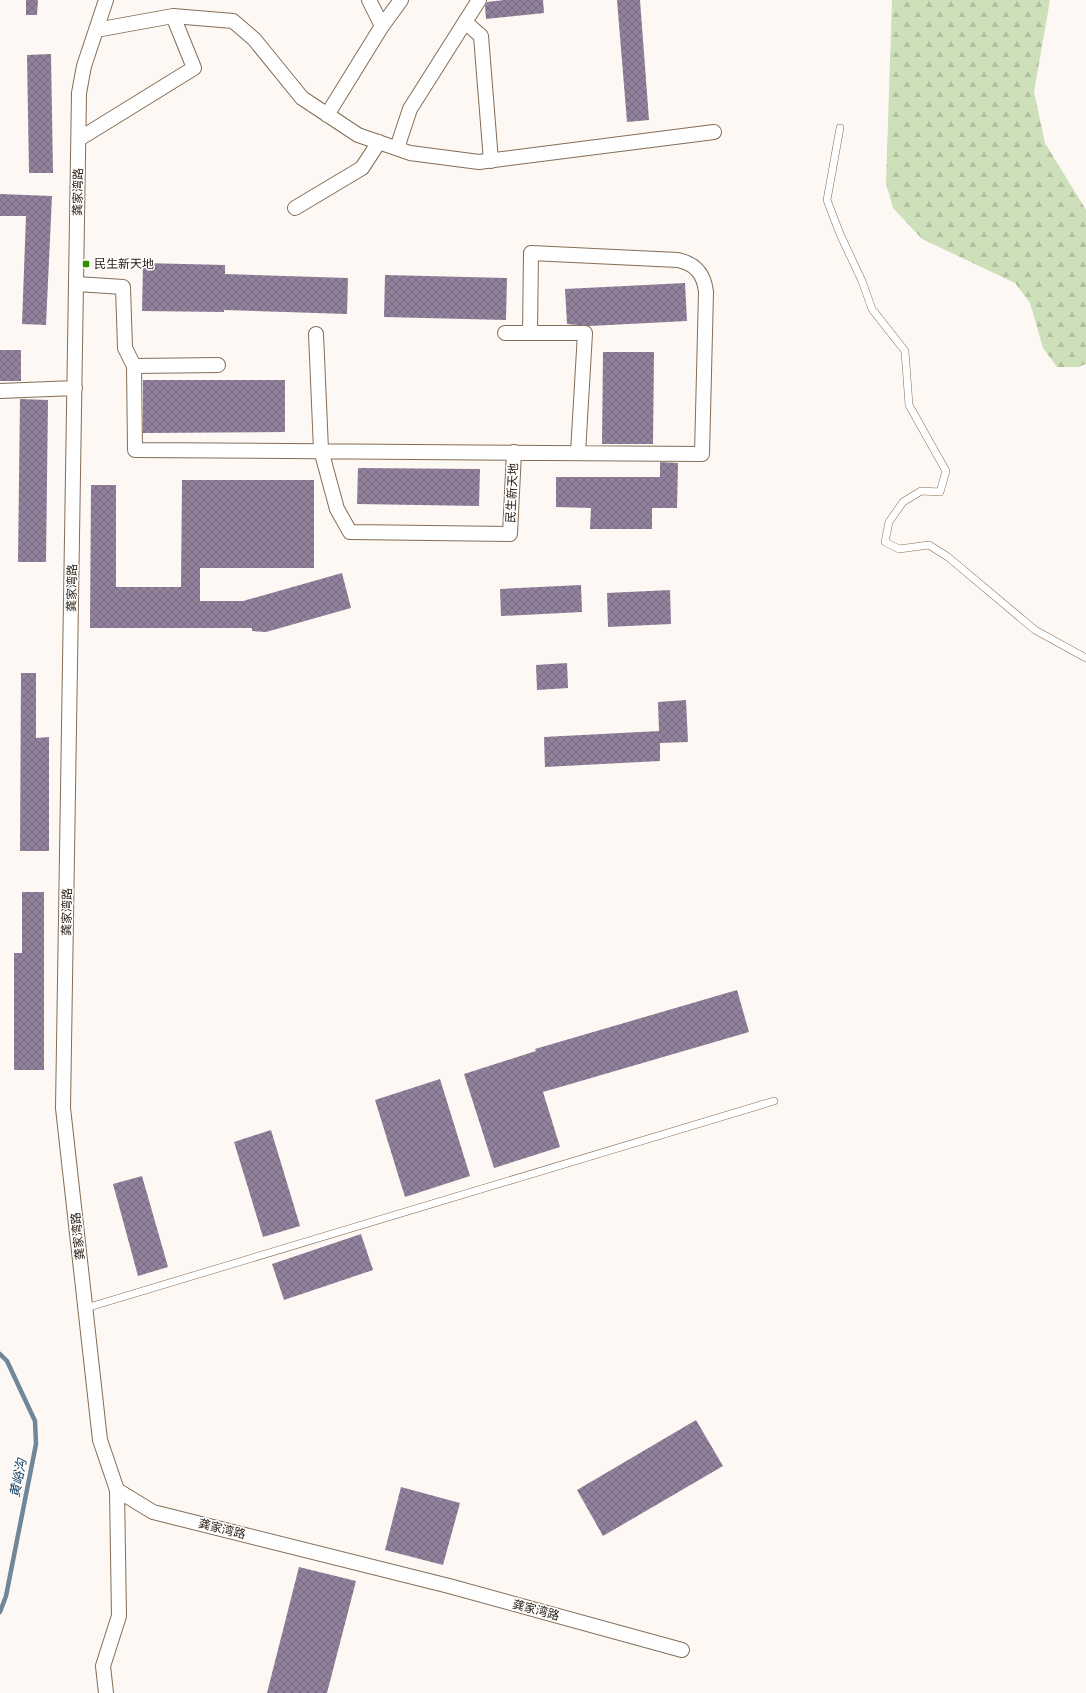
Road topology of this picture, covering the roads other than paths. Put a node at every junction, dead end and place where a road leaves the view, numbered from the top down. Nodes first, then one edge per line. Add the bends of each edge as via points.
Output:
1 (106, 0) edge
2 (369, 0) edge
3 (401, 0) edge
4 (479, 0) edge
5 (173, 16) junction
6 (465, 22) junction
7 (382, 26) junction
8 (96, 30) junction
9 (327, 115) junction
10 (840, 128) dead end
11 (714, 132) dead end
12 (78, 140) junction
13 (379, 142) junction
14 (397, 148) junction
15 (491, 161) junction
16 (295, 208) dead end
17 (77, 284) junction
18 (505, 333) dead end
19 (530, 333) junction
20 (316, 334) dead end
21 (218, 365) dead end
22 (134, 366) junction
23 (75, 388) junction
24 (0, 391) edge
25 (321, 450) junction
26 (514, 452) junction
27 (578, 452) junction
28 (1086, 658) edge
29 (774, 1101) dead end
30 (86, 1308) junction
31 (117, 1490) junction
32 (682, 1650) dead end
33 (106, 1693) edge

1 - 8 street, 龚家湾路
2 - 7 street
3 - 7 street
4 - 6 street
5 - 8 street
5 - 9 street via 233,21 254,39 302,98
5 - 12 street via 194,68
6 - 14 street via 410,109
6 - 15 street via 482,36
7 - 9 street
8 - 12 street, 龚家湾路 via 84,66 79,93
9 - 13 street via 358,135
10 - 28 lane via 827,200 872,309 905,351 909,405 946,471 940,492 921,491 903,502 889,522 885,542 899,549 929,545 948,557 1035,630
11 - 15 street
12 - 17 street, 龚家湾路
13 - 14 street
13 - 16 street via 362,168
14 - 15 street via 410,153 479,162
17 - 22 street via 122,287 125,348
17 - 23 street, 龚家湾路
18 - 19 street
19 - 27 street via 585,333
19 - 27 street via 531,253 678,260 687,262 702,274 705,282 702,454
20 - 25 street
21 - 22 street
22 - 25 street via 135,450
23 - 24 street
23 - 30 street, 龚家湾路 via 64,1108
25 - 26 street
25 - 26 street, 民生新天地 via 337,509 350,532 510,534
26 - 27 street
29 - 30 lane
30 - 31 street, 龚家湾路 via 100,1440
31 - 32 street, 龚家湾路 via 153,1512 449,1586
31 - 33 street via 119,1616 102,1666

